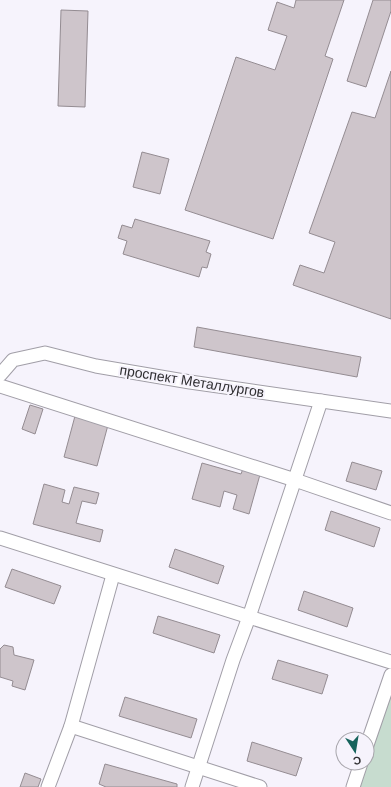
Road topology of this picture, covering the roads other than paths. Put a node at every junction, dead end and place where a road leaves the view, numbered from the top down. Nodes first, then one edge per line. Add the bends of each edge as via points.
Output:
1 (0, 375) edge
2 (0, 386) edge
3 (321, 401) junction
4 (391, 411) edge
5 (295, 480) junction
6 (391, 513) edge
7 (0, 538) edge
8 (113, 575) junction
9 (249, 617) junction
10 (391, 662) edge
11 (391, 675) edge
12 (71, 726) junction
13 (372, 731) edge
14 (199, 767) junction
15 (358, 771) edge
16 (48, 787) edge
17 (192, 787) edge
18 (260, 787) edge
19 (352, 787) edge

1 - 3 street, проспект Металлургов via 13,360 45,353 96,366
2 - 5 street
3 - 4 street, проспект Металлургов
3 - 5 street
5 - 6 street
5 - 9 street
7 - 8 street
8 - 9 street
8 - 12 street
9 - 10 street
9 - 14 street
11 - 13 street
12 - 14 street
12 - 16 street
14 - 17 street
14 - 18 street
15 - 19 street

